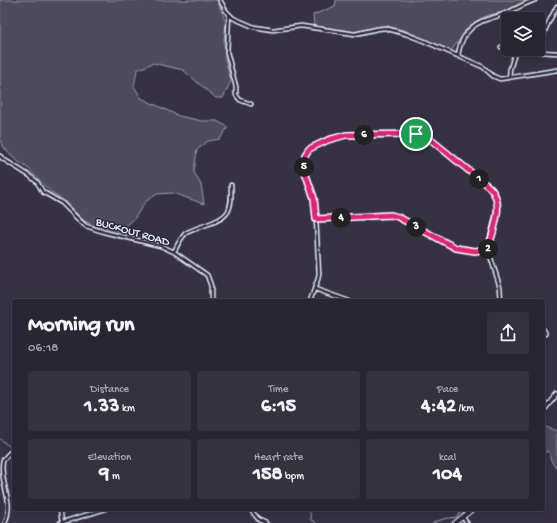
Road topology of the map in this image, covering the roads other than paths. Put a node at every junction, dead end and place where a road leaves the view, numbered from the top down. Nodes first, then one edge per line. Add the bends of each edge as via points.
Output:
1 (220, 0) edge
2 (535, 0) edge
3 (557, 6) edge
4 (229, 15) junction
5 (545, 32) edge
6 (545, 52) edge
7 (557, 53) edge
8 (458, 56) junction
9 (514, 56) edge
10 (557, 70) edge
11 (509, 78) junction
12 (251, 104) dead end
13 (0, 156) edge
14 (231, 184) dead end
15 (316, 219) junction
16 (488, 249) junction
17 (174, 252) junction
18 (314, 289) junction
19 (211, 299) edge
20 (311, 299) edge
21 (342, 299) edge
22 (501, 299) edge
23 (557, 394) edge
24 (545, 409) edge
25 (12, 451) edge
26 (1, 482) edge
27 (60, 511) edge
28 (98, 511) edge
29 (252, 511) edge
30 (471, 511) edge
31 (463, 518) junction
32 (61, 522) edge
33 (5, 523) edge
34 (266, 523) edge
35 (455, 523) edge
36 (467, 523) edge

1 - 4 street
2 - 8 street via 475,25 462,39
3 - 5 street
4 - 8 street via 248,25 268,30 301,26 355,34 389,29
4 - 12 street via 227,52 236,95 240,100
6 - 7 street
8 - 11 street via 483,67 493,76 500,79
9 - 11 street
10 - 11 street
13 - 17 street, BUCKOUT ROAD via 30,176 43,192 62,203 86,226 162,246
14 - 17 street via 230,208 226,216 185,234
15 - 16 street via 391,215 456,248 475,251
15 - 16 street via 314,198 303,166 309,149 346,135 416,134 430,139 489,187 495,195 498,207
15 - 18 street via 319,274
16 - 22 street via 500,287
17 - 19 street, BUCKOUT ROAD via 207,276 211,286
18 - 20 street
18 - 21 street
23 - 24 street
25 - 26 street via 0,467
26 - 33 street via 8,501
27 - 32 street
28 - 32 street
29 - 34 street via 259,520
30 - 31 street
31 - 35 street
31 - 36 street

